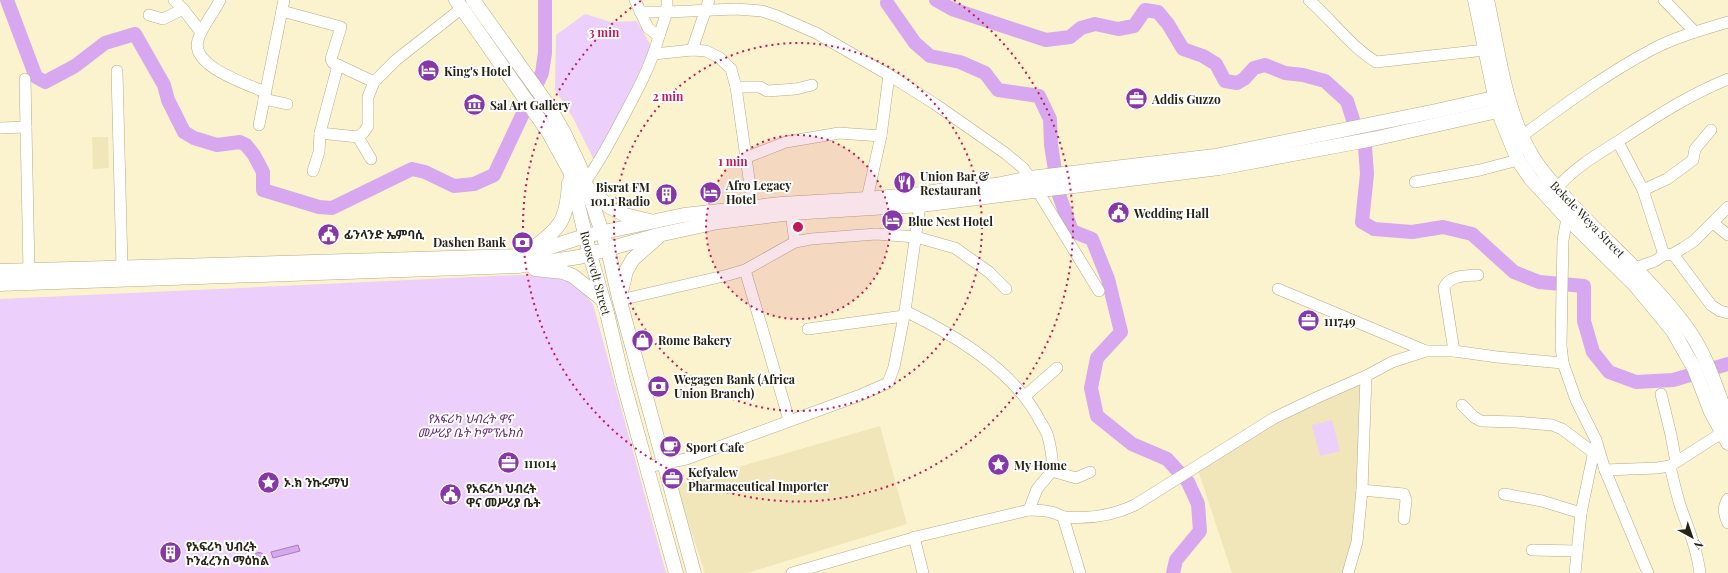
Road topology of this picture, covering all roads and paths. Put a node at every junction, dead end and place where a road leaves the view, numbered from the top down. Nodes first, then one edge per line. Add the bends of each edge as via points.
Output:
1 (174, 0) edge
2 (220, 0) edge
3 (635, 0) edge
4 (667, 0) edge
5 (1309, 0) edge
6 (1475, 0) edge
7 (1487, 0) edge
8 (1664, 0) edge
9 (463, 3) edge
10 (708, 5) edge
11 (283, 6) edge
12 (184, 9) junction
13 (640, 12) junction
14 (667, 12) junction
15 (148, 15) dead end
16 (1728, 22) edge
17 (201, 32) junction
18 (1695, 32) junction
19 (659, 36) junction
20 (692, 50) junction
21 (1485, 50) junction
22 (654, 54) junction
23 (507, 59) junction
24 (338, 65) junction
25 (117, 72) dead end
26 (889, 75) junction
27 (1491, 75) junction
28 (25, 79) dead end
29 (1728, 79) edge
30 (374, 82) junction
31 (812, 85) dead end
32 (736, 87) junction
33 (265, 95) junction
34 (1503, 103) junction
35 (287, 104) dead end
36 (1474, 110) junction
37 (259, 125) dead end
38 (1504, 126) junction
39 (26, 127) junction
40 (0, 128) edge
41 (1711, 130) dead end
42 (320, 133) junction
43 (881, 136) junction
44 (1522, 136) junction
45 (358, 137) junction
46 (1618, 142) junction
47 (745, 158) junction
48 (371, 159) dead end
49 (1518, 160) junction
50 (570, 171) junction
51 (314, 172) dead end
52 (1030, 178) junction
53 (1069, 180) junction
54 (1053, 182) junction
55 (1416, 182) dead end
56 (586, 184) junction
57 (1557, 188) junction
58 (1037, 190) junction
59 (1642, 190) junction
60 (867, 199) junction
61 (921, 199) junction
62 (753, 206) junction
63 (1728, 207) edge
64 (791, 214) junction
65 (1567, 218) junction
66 (1713, 223) junction
67 (658, 228) junction
68 (602, 232) junction
69 (1728, 235) edge
70 (585, 236) junction
71 (916, 237) junction
72 (795, 242) junction
73 (608, 250) junction
74 (1668, 254) junction
75 (590, 255) junction
76 (520, 261) junction
77 (1636, 268) junction
78 (745, 270) junction
79 (0, 271) edge
80 (29, 271) junction
81 (115, 272) junction
82 (1478, 274) dead end
83 (0, 284) edge
84 (1006, 289) dead end
85 (1278, 289) dead end
86 (1099, 291) dead end
87 (602, 299) junction
88 (619, 299) junction
89 (1728, 313) edge
90 (905, 314) junction
91 (808, 329) dead end
92 (1454, 351) junction
93 (1426, 352) junction
94 (1563, 363) junction
95 (1057, 368) dead end
96 (1366, 376) junction
97 (1660, 394) dead end
98 (1024, 396) junction
99 (1462, 405) dead end
100 (1728, 419) edge
101 (789, 420) junction
102 (1726, 435) edge
103 (1596, 440) junction
104 (1594, 453) junction
105 (664, 463) junction
106 (1673, 464) junction
107 (647, 467) junction
108 (1605, 470) junction
109 (1052, 471) junction
110 (1090, 472) dead end
111 (1362, 490) junction
112 (1504, 494) dead end
113 (1728, 499) edge
114 (1029, 510) junction
115 (1581, 512) junction
116 (1063, 517) junction
117 (1404, 519) dead end
118 (1728, 523) edge
119 (914, 537) junction
120 (1532, 550) dead end
121 (1577, 551) junction
122 (676, 573) edge
123 (694, 573) edge
124 (792, 573) edge
125 (923, 573) edge
126 (1080, 573) edge
127 (1348, 573) edge
128 (1575, 573) edge
129 (1648, 573) edge
130 (1700, 573) edge

1 - 12 street
2 - 17 street
3 - 13 street
4 - 14 street
5 - 21 street via 1365,56 1376,62
6 - 21 main road
7 - 34 main road, Bekele Weya Street
8 - 18 street
9 - 23 main road, Roosevelt Street
9 - 30 street
10 - 14 street
10 - 20 street
10 - 26 street via 762,11 777,16 816,33
11 - 24 street via 341,27 331,59
11 - 33 street
12 - 15 street via 163,19
12 - 17 street
13 - 14 street
13 - 19 street via 648,28
14 - 19 street
16 - 18 street
17 - 33 street via 197,41 198,53 208,64
18 - 44 street via 1652,49 1573,98
19 - 22 street
20 - 22 street
20 - 32 street via 706,51 720,58 731,69
21 - 27 main road
22 - 56 street
23 - 50 main road, Roosevelt Street
23 - 56 main road, Roosevelt Street via 548,105 564,133
24 - 30 street
24 - 42 street
25 - 81 street
26 - 43 street
26 - 52 street via 1005,153 1023,168
27 - 34 main road
27 - 36 main road
28 - 39 street
29 - 46 street via 1680,101
30 - 45 street via 368,97 368,126
31 - 32 street via 767,91 760,87
32 - 47 street
33 - 35 street
33 - 37 street
34 - 36 main road
34 - 38 main road
34 - 44 main road, Bekele Weya Street
36 - 38 main road via 1483,118
36 - 53 main road via 1363,126 1214,156
36 - 53 main road via 1372,139 1219,168
38 - 49 main road
39 - 40 street
39 - 80 street
41 - 59 street via 1696,149 1693,160 1667,179
42 - 45 street
42 - 51 street
43 - 47 street via 839,133 786,142
43 - 60 street
44 - 57 main road, Bekele Weya Street via 1532,156
45 - 48 street
46 - 57 street via 1578,167
46 - 59 street
47 - 62 street
49 - 55 street
49 - 65 main road via 1531,179
50 - 70 main road, Roosevelt Street
50 - 76 main road via 568,200 560,225
52 - 54 main road
52 - 61 main road via 996,185 958,188
53 - 54 main road
54 - 58 main road
56 - 67 main road via 610,206
56 - 68 main road, Roosevelt Street
57 - 77 main road, Bekele Weya Street
58 - 61 main road
58 - 86 street
59 - 74 street
60 - 61 main road
60 - 62 main road
61 - 64 main road
61 - 71 street
62 - 67 main road via 684,216
63 - 66 street
64 - 67 main road
64 - 72 street
65 - 94 street via 1563,240
65 - 102 main road via 1651,302 1673,331
66 - 69 street
66 - 74 street via 1694,241
67 - 68 main road
67 - 73 main road
67 - 88 main road via 626,271
68 - 70 main road
68 - 73 main road, Roosevelt Street
70 - 75 main road, Roosevelt Street
70 - 76 main road
71 - 72 street via 876,234
71 - 84 street via 955,248 989,272
71 - 90 street
72 - 78 street
73 - 75 main road
73 - 88 main road, Roosevelt Street
74 - 77 street
74 - 89 street via 1711,306
75 - 76 main road
75 - 87 main road, Roosevelt Street
76 - 81 main road
76 - 87 main road via 563,272
77 - 100 main road, Bekele Weya Street via 1688,329 1709,366
78 - 88 street via 728,276
78 - 101 street
79 - 80 main road
80 - 81 main road
81 - 83 main road
82 - 92 street via 1451,278 1444,288
85 - 93 street
87 - 107 main road, Roosevelt Street
88 - 105 main road, Roosevelt Street
90 - 91 street
90 - 98 street via 934,325 969,347 995,367
90 - 101 street via 888,383
92 - 93 street
92 - 94 street
93 - 96 street via 1392,362
94 - 103 street via 1576,400
95 - 98 street
96 - 111 street
96 - 116 street via 1289,410 1136,505 1122,511 1087,517
97 - 106 street via 1672,435
98 - 109 street via 1048,436
99 - 104 street via 1481,421 1552,425 1562,429
101 - 105 street via 686,458
102 - 106 street
103 - 104 street
103 - 108 street
104 - 115 street
105 - 107 street
105 - 123 main road, Roosevelt Street
106 - 108 street via 1657,468
106 - 130 street via 1680,504 1694,544
107 - 122 main road, Roosevelt Street
108 - 129 street
109 - 110 street via 1076,478
109 - 114 street via 1039,484
111 - 117 street via 1404,494
111 - 127 street via 1357,542
112 - 115 street via 1542,500
113 - 118 street via 1724,512
114 - 116 street via 1052,512
114 - 119 street
115 - 121 street
116 - 126 street
119 - 124 street
119 - 125 street
120 - 121 street
121 - 128 street

